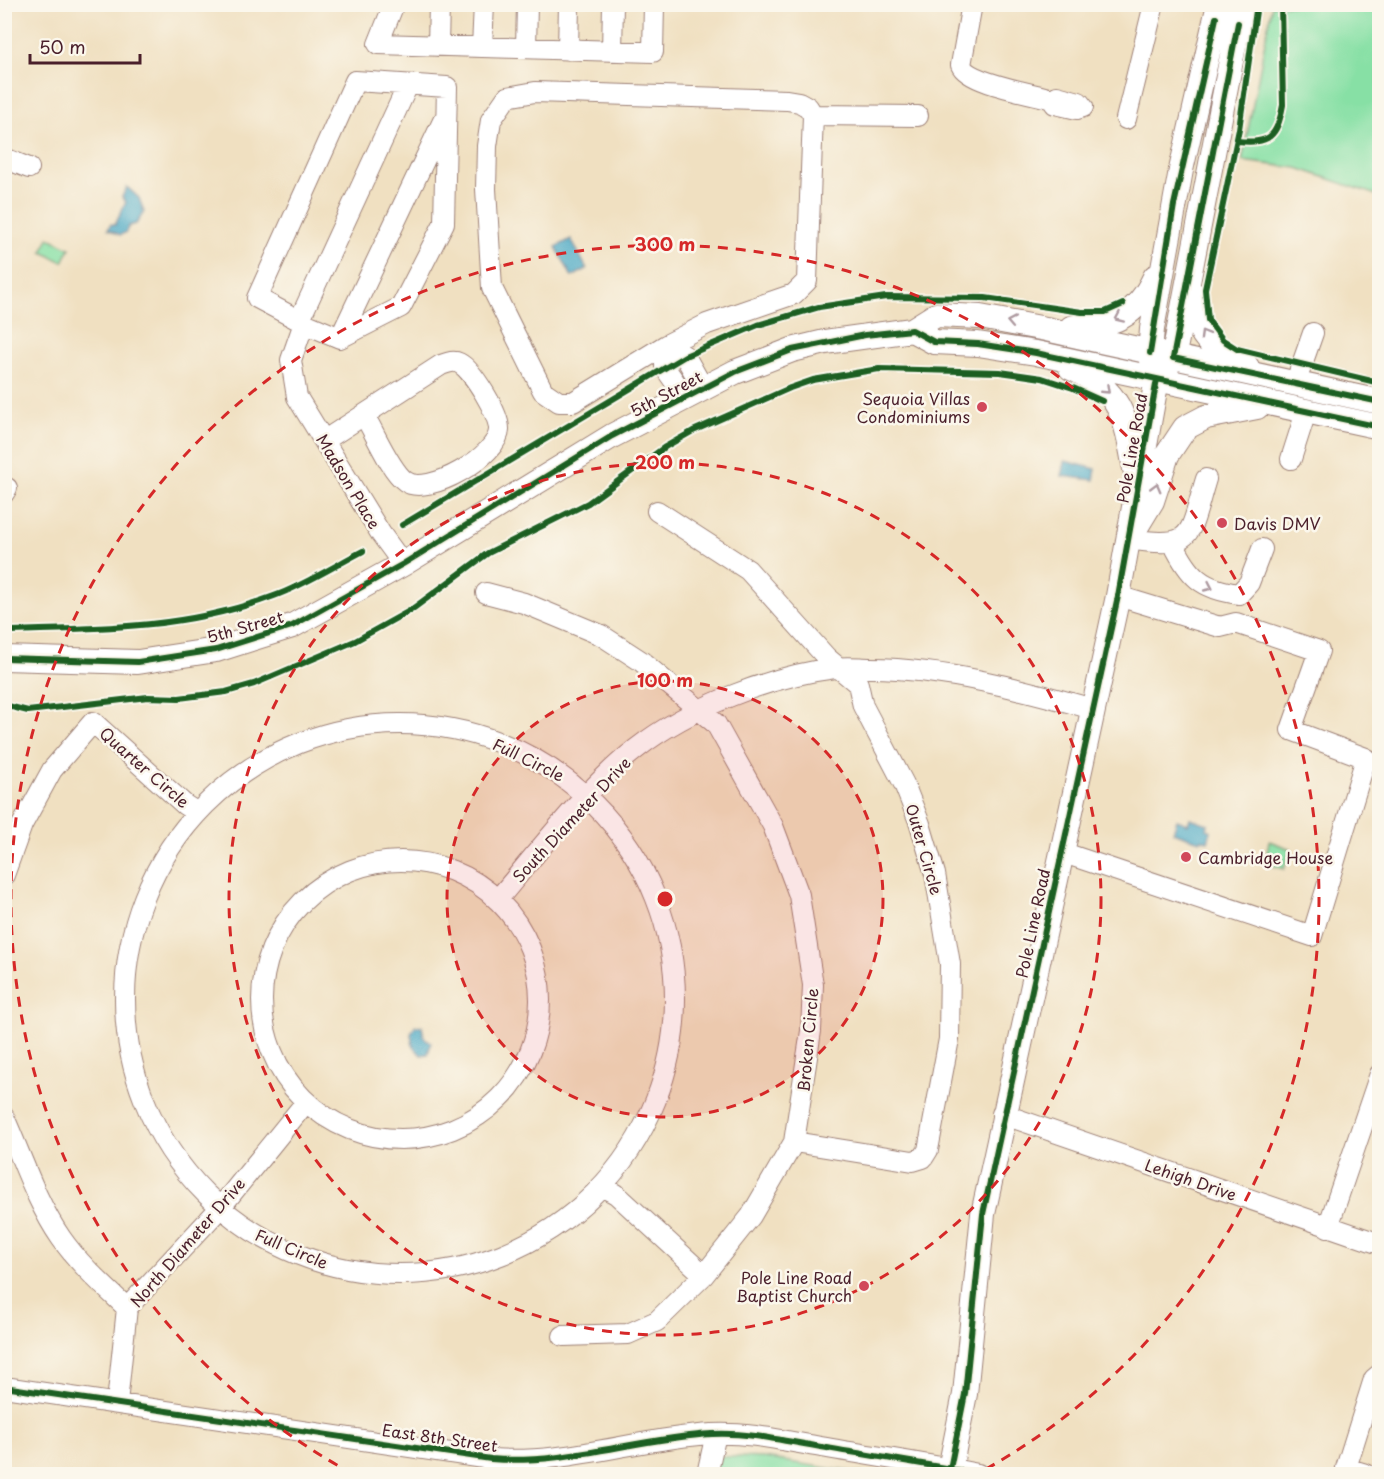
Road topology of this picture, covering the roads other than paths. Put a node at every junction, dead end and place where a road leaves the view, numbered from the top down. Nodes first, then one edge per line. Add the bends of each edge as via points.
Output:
1 (394, 4) edge
2 (439, 4) edge
3 (483, 4) edge
4 (527, 4) edge
5 (569, 4) edge
6 (613, 4) edge
7 (654, 4) edge
8 (972, 4) edge
9 (1155, 4) edge
10 (1229, 12) edge
11 (438, 46) junction
12 (482, 47) junction
13 (526, 48) junction
14 (568, 50) junction
15 (612, 51) junction
16 (408, 85) junction
17 (1052, 99) dead end
18 (446, 113) junction
19 (813, 115) junction
20 (918, 116) dead end
21 (1126, 119) dead end
22 (1189, 134) junction
23 (4, 158) edge
24 (29, 168) dead end
25 (1198, 231) junction
26 (1164, 256) junction
27 (1192, 260) junction
28 (301, 322) junction
29 (1046, 329) junction
30 (912, 330) junction
31 (1313, 333) dead end
32 (340, 338) junction
33 (666, 345) junction
34 (1036, 353) junction
35 (1161, 355) junction
36 (1268, 378) junction
37 (1157, 380) junction
38 (1295, 384) junction
39 (694, 393) junction
40 (1380, 402) edge
41 (1276, 404) junction
42 (1306, 412) junction
43 (364, 415) junction
44 (1380, 427) edge
45 (324, 440) junction
46 (1291, 459) dead end
47 (1206, 479) dead end
48 (1137, 483) junction
49 (657, 511) dead end
50 (1129, 539) junction
51 (1173, 543) junction
52 (1262, 549) dead end
53 (403, 564) junction
54 (486, 592) dead end
55 (1118, 596) junction
56 (4, 658) edge
57 (837, 667) junction
58 (1093, 709) junction
59 (698, 711) junction
60 (587, 796) junction
61 (196, 812) junction
62 (1061, 852) junction
63 (4, 875) edge
64 (498, 899) junction
65 (1380, 1074) edge
66 (306, 1102) junction
67 (1002, 1114) junction
68 (4, 1117) edge
69 (794, 1142) junction
70 (603, 1187) junction
71 (220, 1208) junction
72 (1328, 1227) junction
73 (1380, 1244) edge
74 (704, 1275) junction
75 (127, 1308) junction
76 (564, 1336) dead end
77 (1380, 1374) edge
78 (4, 1387) edge
79 (117, 1403) junction
80 (716, 1434) junction
81 (950, 1472) edge
82 (707, 1474) edge
83 (978, 1474) edge
84 (1366, 1474) edge

1 - 11 street via 378,44
2 - 11 street
3 - 12 street
4 - 13 street
5 - 14 street
6 - 15 street
7 - 15 street via 652,52
8 - 17 street via 963,70 976,78
9 - 21 street
10 - 22 main road, Pole Line Road
10 - 25 main road, Pole Line Road
11 - 12 street
12 - 13 street
13 - 14 street
14 - 15 street
16 - 18 street via 447,87
16 - 28 street
16 - 28 street via 355,81 257,298
18 - 32 street
18 - 32 street via 444,223 401,307
19 - 20 street
19 - 33 street via 807,281 794,294 707,324
19 - 33 street via 808,107 787,100 535,92 507,97 498,107 491,120 487,146 492,288 543,391 559,402 573,402
22 - 25 main road via 1201,141 1189,202 1190,216
22 - 26 main road, Pole Line Road
23 - 24 street
25 - 27 main road, Pole Line Road
26 -> 29 main road via 1142,301 1128,315 1096,326
26 - 35 main road, Pole Line Road
27 - 35 main road, Pole Line Road
36 -> 27 main road via 1228,357 1204,338 1192,302
28 - 32 street
28 - 45 street, Madson Place via 291,360 297,397
29 -> 30 main road, 5th Street via 981,317 936,315
29 - 35 main road, 5th Street
30 - 34 main road via 934,342
30 - 39 main road, 5th Street via 792,350
31 - 38 street
33 - 39 street via 685,356
34 - 37 main road
34 -> 48 main road via 1081,373 1110,393 1126,420
35 - 36 main road, 5th Street
35 - 37 main road, Pole Line Road
36 - 38 main road, 5th Street
37 - 41 main road
37 - 48 main road, Pole Line Road
38 - 40 main road, 5th Street
39 - 53 main road, 5th Street via 612,436
41 - 42 main road
50 -> 41 main road via 1152,501 1167,454 1185,428 1229,410
42 - 44 main road
42 - 46 street
43 - 43 street via 441,365 452,362 472,375 499,429 490,451 440,482 418,486 405,481
43 - 45 street
45 - 53 street, Madson Place
47 - 51 street via 1190,530
48 - 50 main road, Pole Line Road
49 - 57 street, Outer Circle via 748,570
50 - 51 street
50 - 55 main road, Pole Line Road
51 -> 52 street via 1199,582 1239,594 1249,583
53 - 56 main road, 5th Street via 292,627 216,650 138,662
54 - 59 street, Broken Circle via 524,603 601,635 648,667
55 - 58 main road, Pole Line Road
55 - 62 street via 1220,627 1236,622 1319,651 1291,730 1366,758 1312,936
57 - 58 street, South Diameter Drive via 933,672
57 - 59 street, South Diameter Drive via 788,677 729,696
57 - 69 street, Outer Circle via 858,684 863,706 885,744 920,824 945,925 950,964 949,1039 928,1150 923,1158 913,1161
58 - 62 main road, Pole Line Road
59 - 60 street, South Diameter Drive via 636,749
59 - 69 street, Broken Circle via 716,724 772,826 799,894 813,985 811,1031
60 - 61 street, Full Circle via 579,784 537,760 480,735 419,724 368,726 298,742 243,772
60 - 64 street, South Diameter Drive
60 - 70 street, Full Circle via 602,805 628,843 652,888 674,957 676,1019 665,1080 640,1137
61 - 63 street, Quarter Circle via 93,722 52,770 22,825
61 - 71 street, Full Circle via 159,863 135,921 124,983 128,1046 145,1107 177,1161 207,1200
62 - 67 main road, Pole Line Road
64 - 66 street via 512,915 533,953 541,986 540,1020 531,1052 515,1082 492,1106 464,1125 432,1136 398,1140 365,1135 333,1122
64 - 66 street via 452,870 394,861 362,866 331,879 305,898 284,923 270,952 262,984 262,1016 270,1048 285,1077
65 - 72 street
66 - 71 street, North Diameter Drive
67 - 72 street, Lehigh Drive
67 - 81 main road, Pole Line Road via 982,1214 965,1394
68 - 75 street via 61,1238
69 - 74 street, Broken Circle via 750,1216
70 - 71 street, Full Circle via 558,1226 513,1250 446,1271 386,1274 326,1265 270,1242 224,1215
70 - 74 street via 616,1194
71 - 75 street, North Diameter Drive
72 - 73 street, Lehigh Drive
74 - 76 street, Broken Circle via 657,1321 628,1334
75 - 79 street, North Diameter Drive
77 - 84 street via 1374,1379 1346,1468
78 - 79 street, East 8th Street
79 - 80 street, East 8th Street via 524,1462 554,1460 676,1436
80 - 81 street, East 8th Street via 758,1436
80 - 82 street
81 - 83 street, East 8th Street

